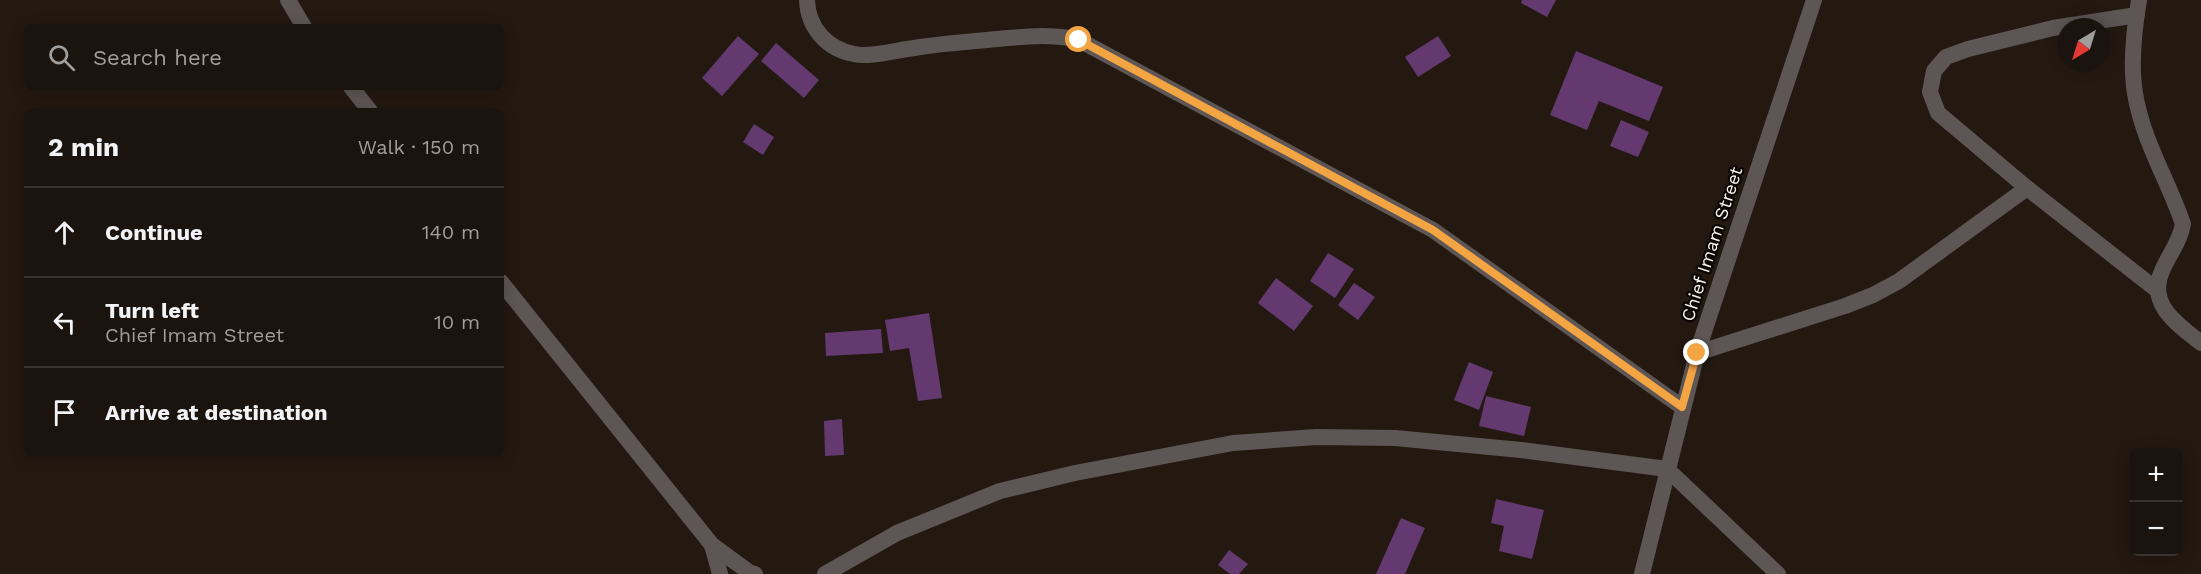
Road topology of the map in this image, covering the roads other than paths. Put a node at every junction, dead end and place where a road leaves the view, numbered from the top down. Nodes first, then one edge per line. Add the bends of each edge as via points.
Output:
1 (288, 0) edge
2 (807, 0) edge
3 (1814, 0) edge
4 (2138, 8) edge
5 (302, 24) edge
6 (353, 90) edge
7 (368, 108) edge
8 (2027, 188) junction
9 (504, 286) edge
10 (2157, 290) junction
11 (2201, 343) edge
12 (1697, 353) junction
13 (1682, 407) junction
14 (1666, 469) junction
15 (712, 544) junction
16 (720, 574) edge
17 (755, 574) edge
18 (825, 574) edge
19 (1642, 574) edge
20 (1778, 574) edge

1 - 5 street
2 - 13 street via 816,31 834,46 857,55 1038,35 1079,40 1433,230
3 - 12 street, Chief Imam Street
4 - 8 street via 1968,49 1946,57 1934,71 1930,92 1938,113
4 - 10 street via 2135,94 2152,150 2183,224
6 - 7 street
8 - 10 street
8 - 12 street via 1882,290 1845,306
9 - 15 street
10 - 11 street via 2161,306
12 - 13 street, Chief Imam Street
13 - 14 street, Chief Imam Street
14 - 18 street via 1395,438 1316,437 1233,443 1000,491 897,533
14 - 19 street, Chief Imam Street
14 - 20 street
15 - 16 street
15 - 17 street

